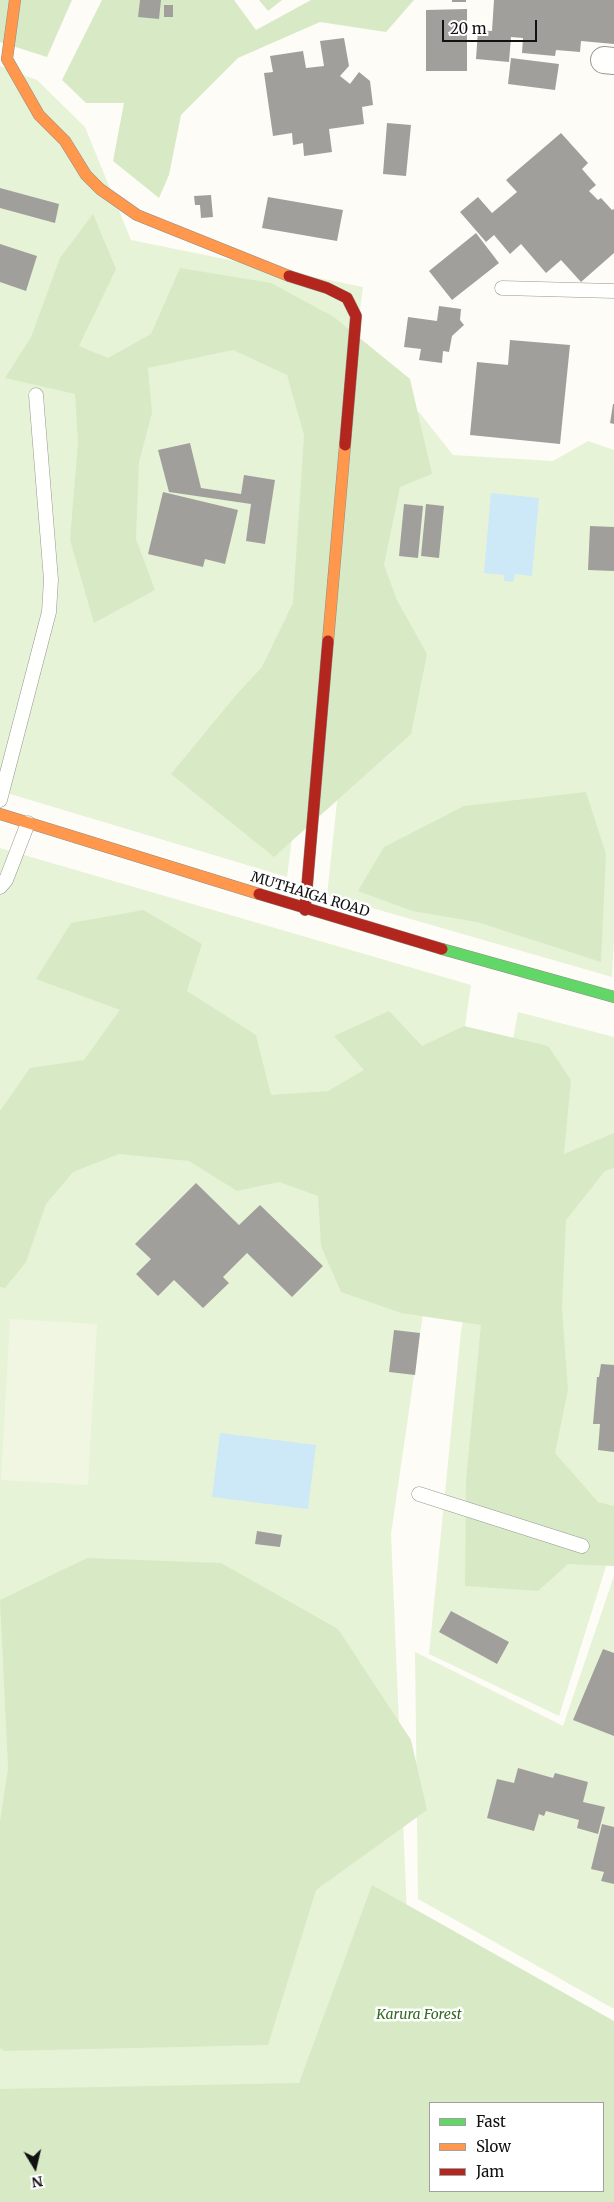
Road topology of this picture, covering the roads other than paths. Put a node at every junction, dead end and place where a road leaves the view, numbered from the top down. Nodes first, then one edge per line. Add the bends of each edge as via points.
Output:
1 (15, 0) edge
2 (502, 288) dead end
3 (614, 291) edge
4 (36, 395) dead end
5 (0, 800) edge
6 (0, 814) edge
7 (28, 823) junction
8 (0, 887) edge
9 (306, 910) junction
10 (614, 997) edge
11 (419, 1494) dead end
12 (582, 1546) dead end

1 - 9 street via 7,60 39,115 64,141 86,175 100,189 137,215 340,294 347,298 356,316
2 - 3 lane
4 - 5 lane via 51,580 49,612
6 - 7 street, MUTHAIGA ROAD
7 - 8 lane via 6,880
7 - 9 street, MUTHAIGA ROAD
9 - 10 street, MUTHAIGA ROAD
11 - 12 lane

